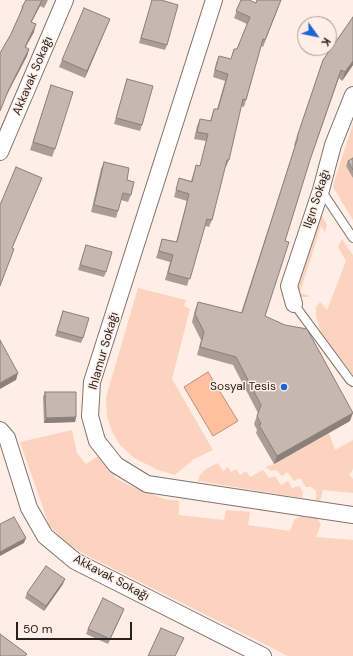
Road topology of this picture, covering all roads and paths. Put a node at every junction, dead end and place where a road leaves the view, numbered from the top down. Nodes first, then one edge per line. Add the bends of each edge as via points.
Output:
1 (65, 0) edge
2 (214, 0) edge
3 (353, 95) edge
4 (0, 152) edge
5 (321, 190) junction
6 (353, 238) edge
7 (294, 304) joint
8 (353, 382) edge
9 (0, 430) edge
10 (353, 515) edge
11 (263, 656) edge

1 - 4 street, Akkavak Sokağı
2 - 10 street, Ihlamur Sokağı via 92,382 90,416 97,441 116,465 147,484
3 - 5 street, Ilgın Sokağı via 333,145
5 - 6 lane
5 - 7 street, Ilgın Sokağı via 289,286
7 - 8 lane
9 - 11 street, Akkavak Sokağı via 6,438 29,508 45,536 75,561

